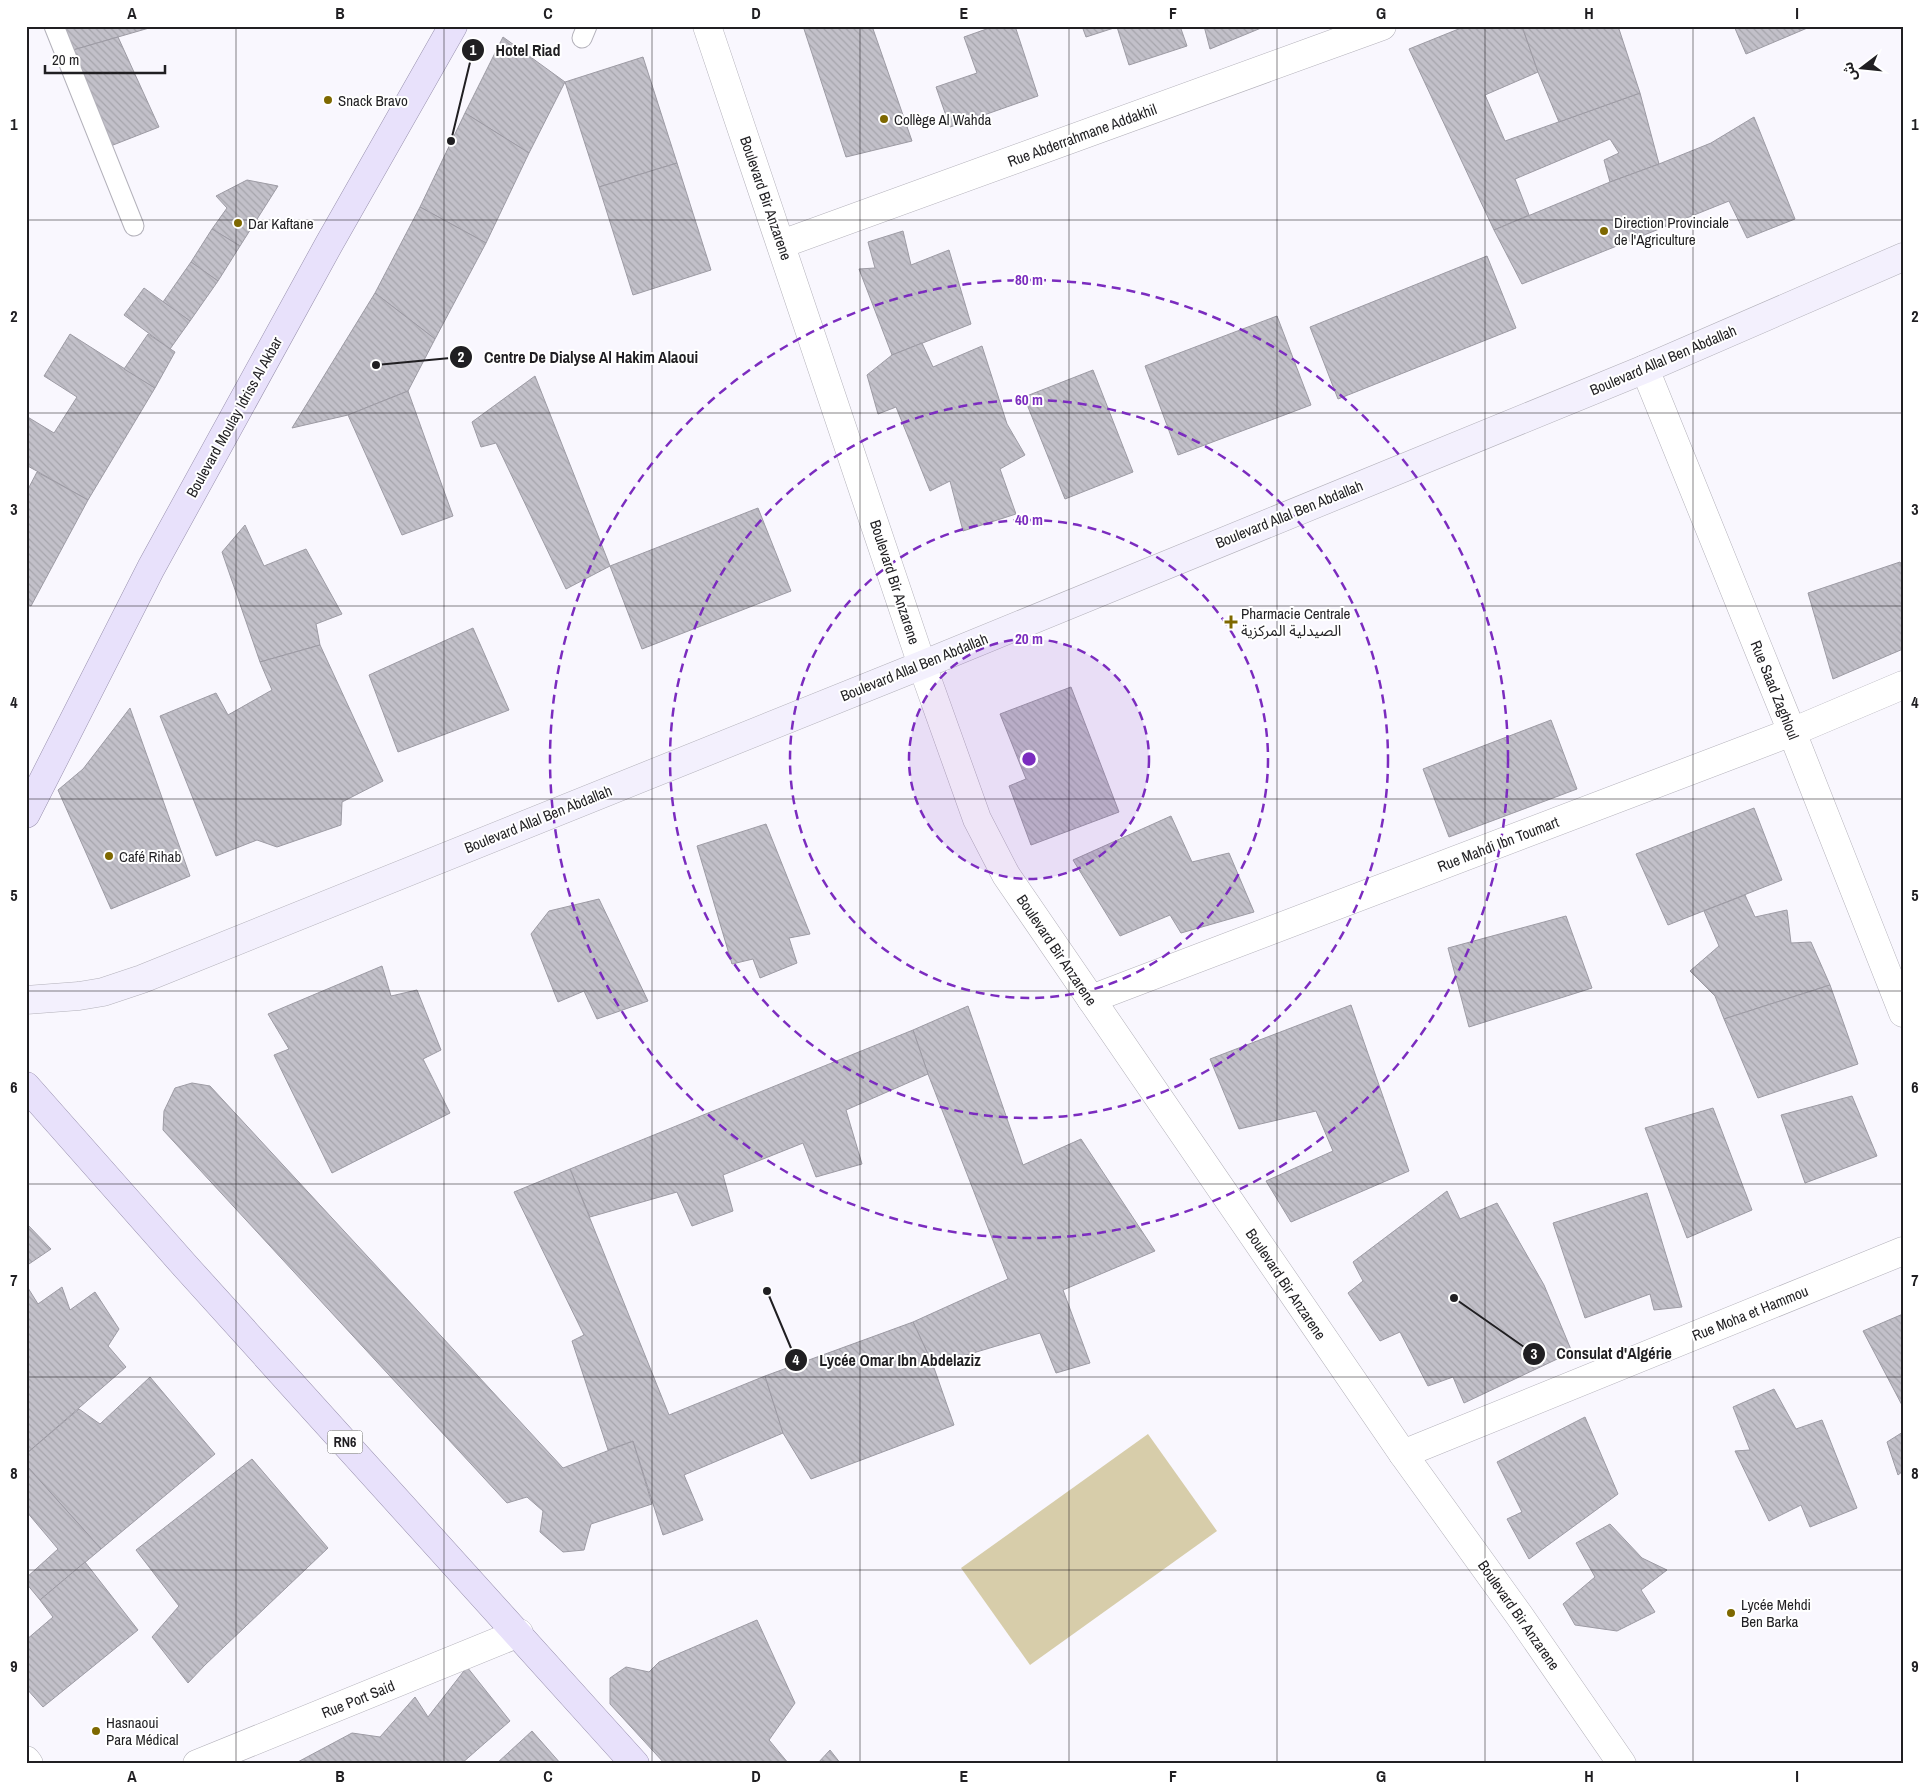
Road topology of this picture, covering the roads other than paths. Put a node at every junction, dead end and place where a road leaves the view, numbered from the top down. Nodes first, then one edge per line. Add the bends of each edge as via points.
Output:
1 (54, 26) edge
2 (453, 26) edge
3 (707, 26) edge
4 (1382, 26) edge
5 (134, 226) dead end
6 (782, 244) junction
7 (1903, 257) edge
8 (1645, 369) junction
9 (922, 665) junction
10 (1903, 685) edge
11 (1792, 732) junction
12 (26, 814) edge
13 (1091, 999) junction
14 (26, 1000) edge
15 (1903, 1013) edge
16 (26, 1086) edge
17 (1903, 1251) edge
18 (1403, 1454) junction
19 (518, 1633) junction
20 (26, 1760) edge
21 (30, 1764) edge
22 (197, 1764) edge
23 (635, 1764) edge
24 (1622, 1764) edge

1 - 5 lane
2 - 12 main road, Boulevard Moulay Idriss Al Akbar via 151,568
3 - 6 street, Boulevard Bir Anzarene
4 - 6 street, Rue Abderrahmane Addakhil
6 - 9 street, Boulevard Bir Anzarene
7 - 8 main road, Boulevard Allal Ben Abdallah
8 - 9 main road, Boulevard Allal Ben Abdallah
8 - 11 street, Rue Saad Zaghloul
9 - 13 street, Boulevard Bir Anzarene via 977,819 1006,875
9 - 14 main road, Boulevard Allal Ben Abdallah via 142,979 103,992
10 - 11 street, Rue Mahdi Ibn Toumart
11 - 13 street, Rue Mahdi Ibn Toumart
11 - 15 street, Rue Saad Zaghloul
13 - 18 street, Boulevard Bir Anzarene
16 - 19 main road, RN6
17 - 18 street, Rue Moha et Hammou
18 - 24 street, Boulevard Bir Anzarene
19 - 22 street, Rue Port Said
19 - 23 main road, RN6
20 - 21 street

